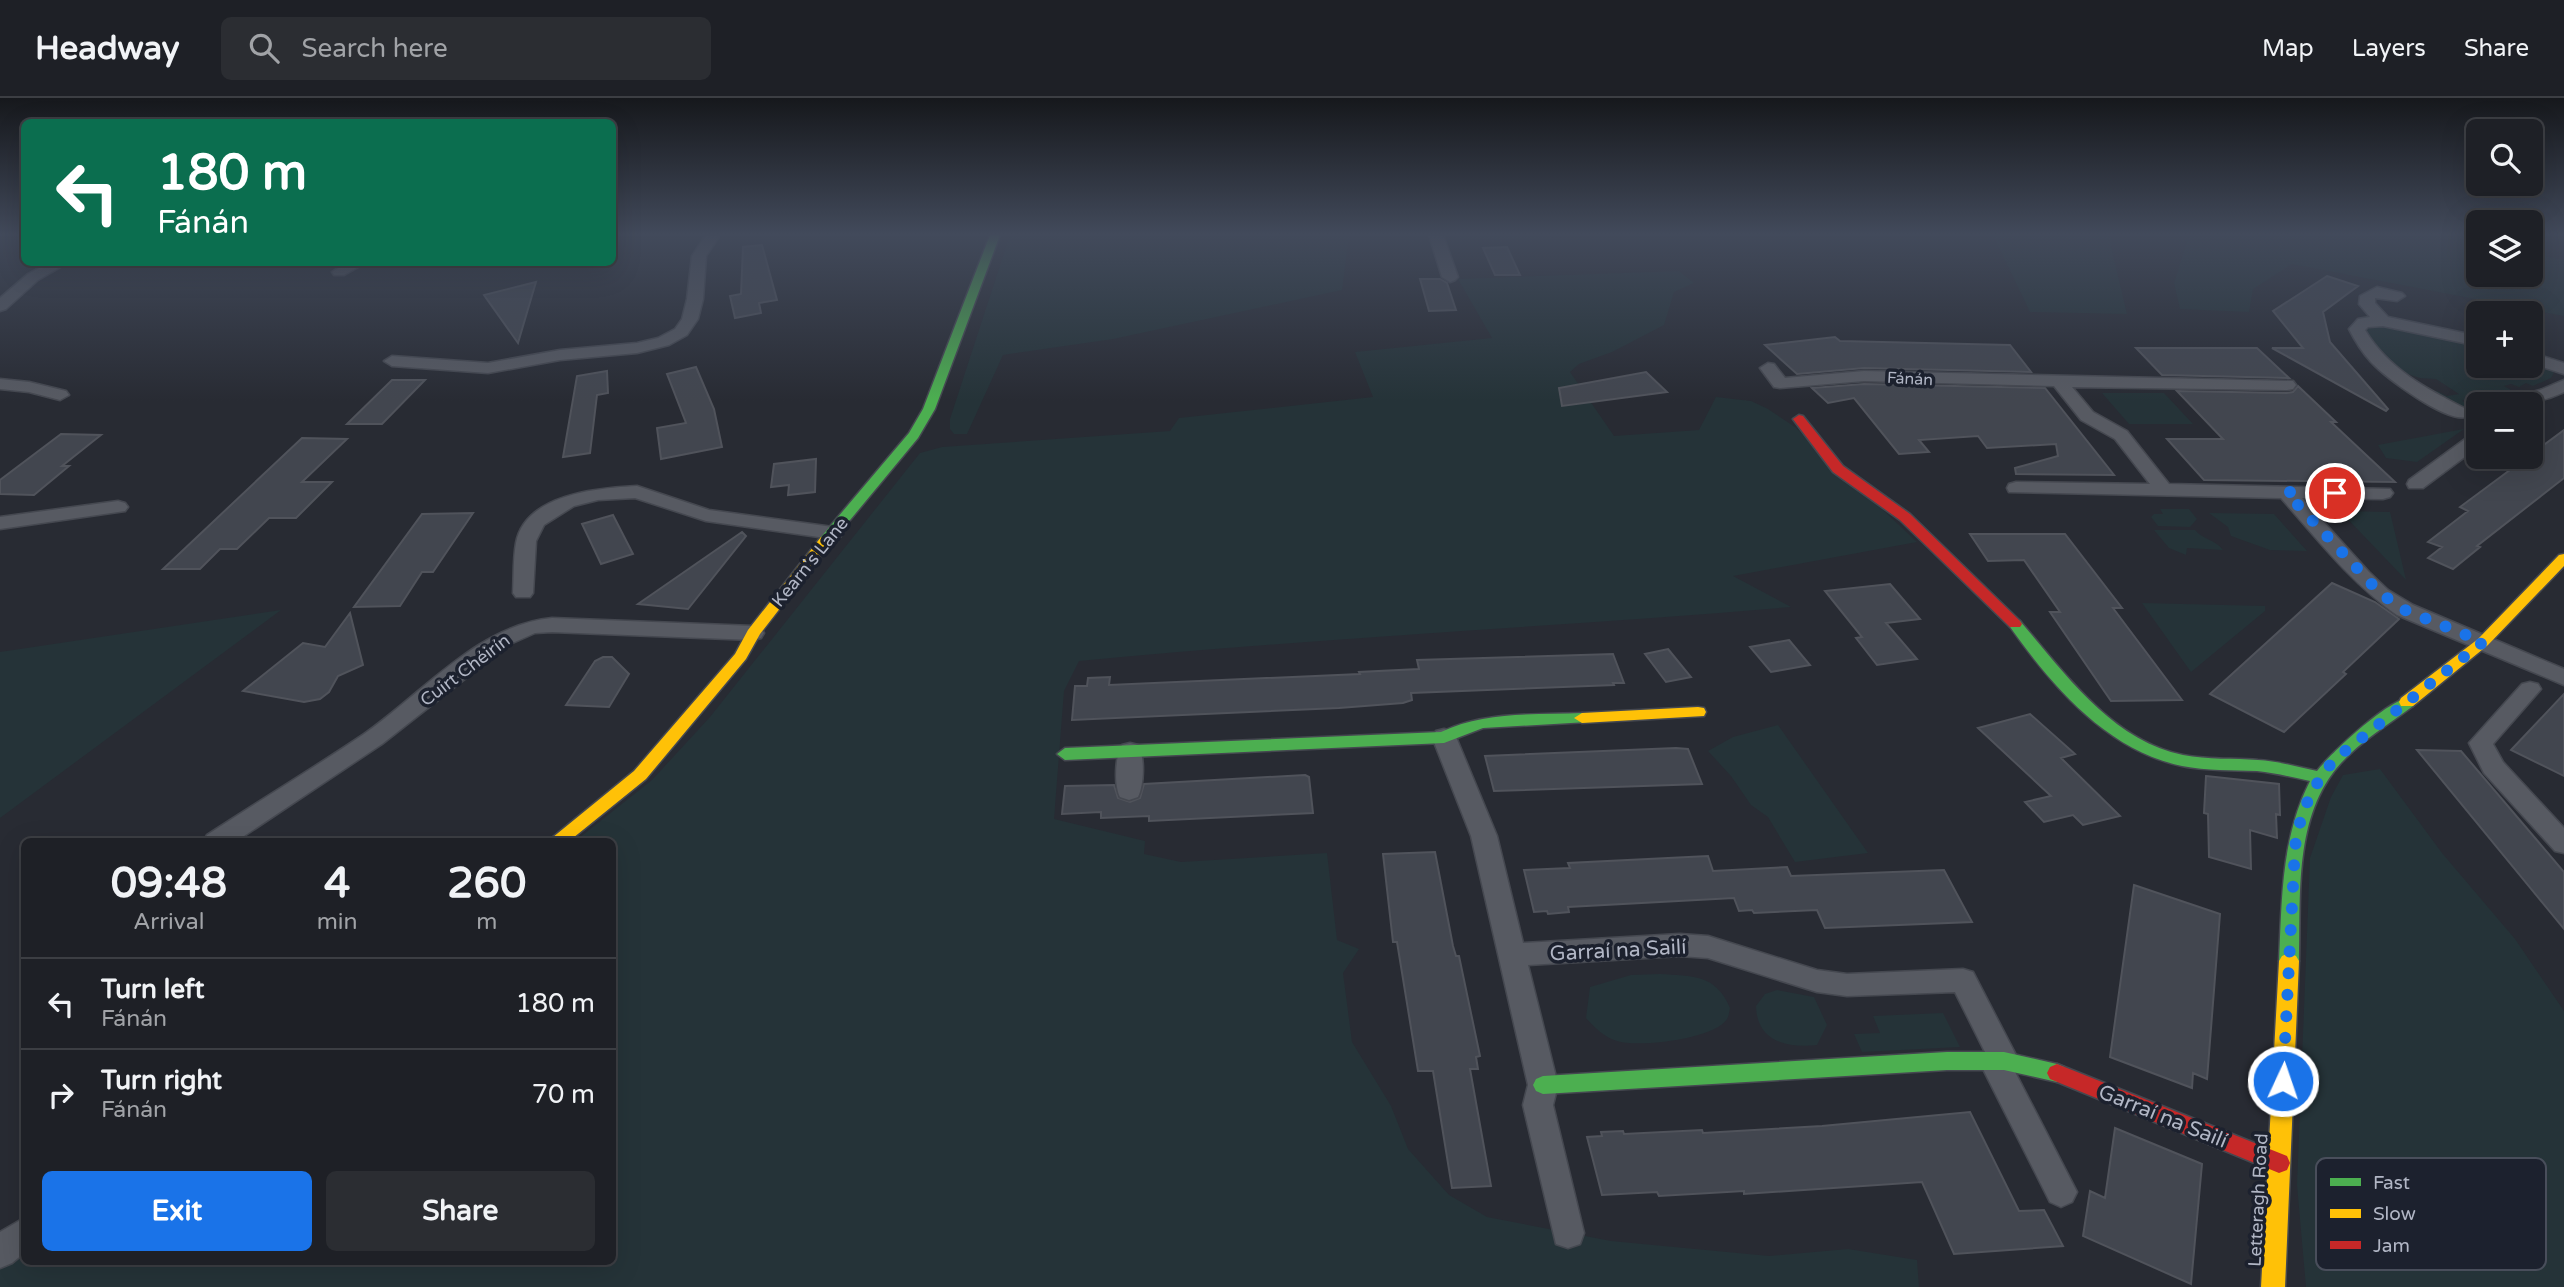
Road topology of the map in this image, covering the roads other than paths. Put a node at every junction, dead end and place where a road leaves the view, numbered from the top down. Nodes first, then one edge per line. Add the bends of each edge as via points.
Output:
1 (18, 290) edge
2 (696, 290) edge
3 (974, 290) edge
4 (2397, 296) dead end
5 (0, 306) edge
6 (2383, 321) junction
7 (2466, 338) edge
8 (392, 361) dead end
9 (2543, 362) edge
10 (1768, 368) dead end
11 (2564, 369) edge
12 (2191, 370) dead end
13 (2059, 382) junction
14 (0, 384) edge
15 (2204, 384) junction
16 (2287, 385) dead end
17 (2444, 385) dead end
18 (2414, 387) junction
19 (2560, 390) edge
20 (60, 395) dead end
21 (2543, 395) edge
22 (2460, 413) dead end
23 (1799, 419) dead end
24 (2466, 447) edge
25 (2416, 484) dead end
26 (2016, 488) dead end
27 (2164, 490) junction
28 (2286, 492) junction
29 (2383, 493) dead end
30 (118, 507) dead end
31 (0, 523) edge
32 (833, 533) junction
33 (2564, 558) edge
34 (523, 593) dead end
35 (753, 633) junction
36 (2483, 642) junction
37 (2558, 668) edge
38 (2530, 689) dead end
39 (1698, 712) dead end
40 (1444, 737) junction
41 (1130, 751) junction
42 (1065, 754) dead end
43 (2319, 777) junction
44 (1129, 791) dead end
45 (222, 838) edge
46 (561, 838) edge
47 (2562, 840) edge
48 (1512, 956) junction
49 (1999, 1061) junction
50 (1543, 1085) junction
51 (2280, 1163) junction
52 (2061, 1192) dead end
53 (1568, 1233) dead end
54 (21, 1235) edge
55 (0, 1252) edge
56 (2273, 1287) edge

1 - 5 street
2 - 8 street via 690,319 681,332 663,342 488,368
3 - 32 street, Kearn's Lane via 926,416
4 - 6 street via 2377,292 2368,296 2367,304
6 - 7 street
6 - 18 street via 2364,322 2357,329 2386,367
9 - 11 street
10 - 13 street, Fánán via 1780,383 1864,376
12 - 15 street
13 - 15 street, Fánán
13 - 27 street via 2087,416 2121,435
14 - 20 street
15 - 16 street, Fánán
17 - 18 street
18 - 22 street
19 - 21 street
23 - 43 street via 1838,469 1905,517 2010,617 2105,724 2133,743 2184,761 2273,767
24 - 25 street
26 - 27 street
27 - 28 street
28 - 29 street
28 - 36 street via 2381,594 2405,610
30 - 31 street
32 - 34 street via 706,515 637,492 597,494 554,508 536,522 526,541
32 - 35 street, Kearn's Lane
33 - 36 street, Letteragh Road
35 - 45 street, Cuirt Chéirín via 552,625 520,631 500,640 374,738
35 - 46 street, Kearn's Lane via 741,656 640,775
36 - 37 street
36 - 43 street, Letteragh Road via 2356,740
38 - 47 street via 2481,743 2493,766
39 - 40 street via 1483,723
40 - 41 street
40 - 48 street via 1483,836
41 - 42 street
41 - 44 street
43 - 51 street, Letteragh Road via 2300,815 2295,847
48 - 49 street, Garraí na Sailí via 1707,947 1817,981 1847,985 1963,980
48 - 50 street
49 - 50 street, Garraí na Sailí
49 - 51 street, Garraí na Sailí via 2060,1074
49 - 52 street, Garraí na Sailí
50 - 53 street via 1538,1105
51 - 56 street, Letteragh Road
54 - 55 street

